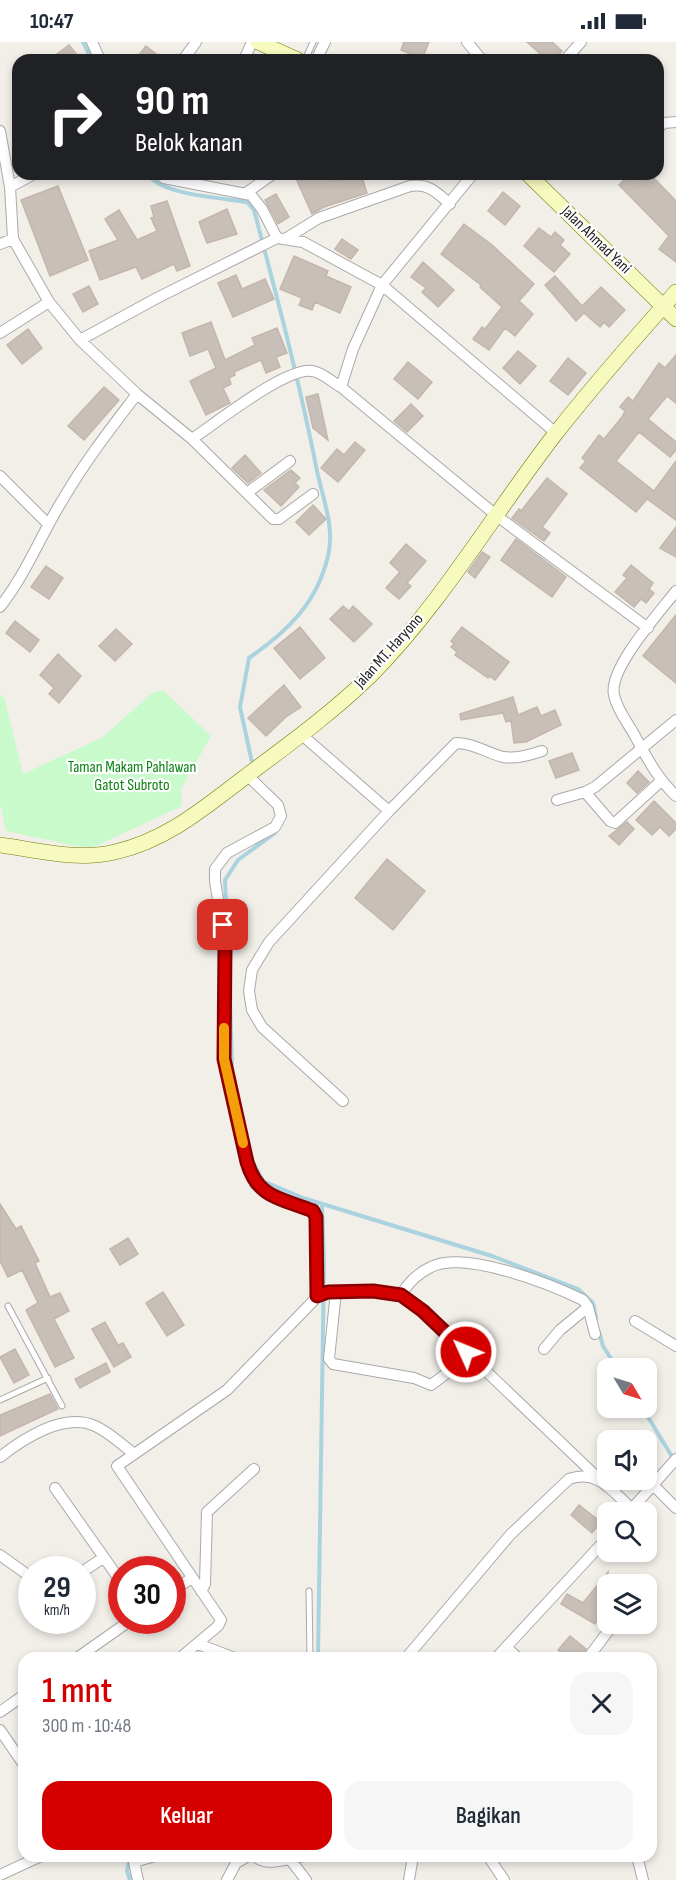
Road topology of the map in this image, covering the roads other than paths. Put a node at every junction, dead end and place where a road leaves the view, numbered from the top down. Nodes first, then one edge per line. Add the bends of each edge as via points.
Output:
1 (258, 42) edge
2 (248, 54) edge
3 (284, 54) edge
4 (0, 131) edge
5 (23, 180) edge
6 (175, 180) edge
7 (264, 180) edge
8 (468, 180) edge
9 (534, 180) edge
10 (10, 187) junction
11 (246, 193) junction
12 (450, 204) junction
13 (14, 239) junction
14 (278, 239) junction
15 (0, 244) edge
16 (382, 285) junction
17 (676, 292) edge
18 (49, 302) junction
19 (663, 307) junction
20 (676, 319) edge
21 (0, 333) edge
22 (80, 340) junction
23 (341, 387) junction
24 (137, 394) junction
25 (556, 433) junction
26 (192, 440) junction
27 (290, 461) dead end
28 (0, 476) edge
29 (248, 493) junction
30 (313, 494) dead end
31 (497, 516) junction
32 (48, 524) junction
33 (676, 591) edge
34 (0, 607) edge
35 (648, 628) junction
36 (676, 720) edge
37 (302, 735) junction
38 (641, 747) junction
39 (542, 751) dead end
40 (254, 771) junction
41 (661, 781) junction
42 (585, 792) junction
43 (676, 796) edge
44 (557, 800) dead end
45 (388, 811) junction
46 (0, 845) edge
47 (343, 1101) dead end
48 (326, 1293) junction
49 (401, 1295) junction
50 (8, 1306) dead end
51 (588, 1307) junction
52 (635, 1321) dead end
53 (595, 1334) dead end
54 (676, 1346) edge
55 (544, 1349) dead end
56 (466, 1352) junction
57 (48, 1378) junction
58 (0, 1400) edge
59 (62, 1406) dead end
60 (133, 1453) junction
61 (0, 1457) edge
62 (676, 1460) edge
63 (254, 1468) dead end
64 (597, 1477) joint
65 (657, 1481) edge
66 (56, 1488) dead end
67 (657, 1489) edge
68 (610, 1490) edge
69 (649, 1490) edge
70 (623, 1502) edge
71 (638, 1502) edge
72 (676, 1508) edge
73 (597, 1549) edge
74 (0, 1555) edge
75 (103, 1557) junction
76 (96, 1562) edge
77 (108, 1564) edge
78 (18, 1568) edge
79 (192, 1578) junction
80 (186, 1582) edge
81 (201, 1591) junction
82 (309, 1591) dead end
83 (111, 1634) edge
84 (606, 1634) edge
85 (198, 1644) junction
86 (506, 1647) junction
87 (86, 1652) edge
88 (188, 1652) edge
89 (219, 1652) edge
90 (310, 1652) edge
91 (411, 1652) edge
92 (501, 1652) edge
93 (511, 1652) edge
94 (592, 1652) edge
95 (18, 1699) edge
96 (0, 1712) edge
97 (0, 1730) edge
98 (18, 1756) edge
99 (28, 1862) edge
100 (134, 1862) edge
101 (238, 1862) edge
102 (292, 1862) edge
103 (412, 1862) edge
104 (492, 1862) edge
105 (638, 1862) edge
106 (0, 1875) edge
107 (138, 1880) edge
108 (227, 1880) edge
109 (306, 1880) edge
110 (409, 1880) edge
111 (504, 1880) edge
112 (643, 1880) edge

1 - 2 street
1 - 3 street
4 - 10 street
5 - 10 street
6 - 11 street
7 - 11 street
8 - 12 street
9 - 19 street, Jalan Ahmad Yani
10 - 13 street
11 - 14 street via 258,202
12 - 14 street via 424,184 410,186 319,219
12 - 16 street
13 - 15 street
13 - 18 street
14 - 16 street via 312,245
14 - 22 street
16 - 23 street via 353,349
16 - 25 street
17 - 19 street, Jalan MT. Haryono
18 - 21 street
18 - 22 street
19 - 20 street, Jalan Ahmad Yani
19 - 25 street, Jalan MT. Haryono
22 - 24 street
23 - 26 street via 316,371 300,371
23 - 31 street
24 - 26 street
24 - 32 street via 90,456
25 - 31 street, Jalan MT. Haryono
26 - 29 street
27 - 29 street
28 - 32 street
29 - 30 street via 276,520
31 - 35 street
31 - 37 street, Jalan MT. Haryono via 406,637
32 - 34 street via 18,582
33 - 35 street
35 - 38 street via 618,669 613,687 619,707
36 - 38 street
37 - 40 street, Jalan MT. Haryono
37 - 45 street
38 - 41 street
38 - 42 street
39 - 45 street via 519,758 502,757 467,743 456,743
40 - 46 street, Jalan MT. Haryono via 195,817 116,852 76,856
40 - 48 street via 281,816 275,827 227,853 215,869 225,945 224,1059 255,1184 313,1211
41 - 42 street via 615,823
41 - 43 street
42 - 44 street
45 - 47 street via 269,942 252,970 252,1010 262,1027
48 - 49 street via 373,1291
48 - 56 street via 329,1359 333,1364 431,1384
48 - 60 street via 227,1390
49 - 51 street via 409,1282 432,1266 475,1262 574,1295
49 - 56 street
50 - 57 lane
51 - 53 street
51 - 55 street
52 - 54 street
56 - 64 street
57 - 58 lane
57 - 59 lane
60 - 61 street via 92,1425 72,1424 42,1431
60 - 79 street via 116,1469
62 - 65 street
63 - 81 street via 207,1512 205,1584
64 - 91 street via 569,1479 551,1493
66 - 75 street
67 - 72 street
68 - 70 street
69 - 71 street
73 - 86 street
74 - 78 street
75 - 76 street
75 - 77 street
79 - 80 street
79 - 81 street
81 - 85 street via 221,1623
82 - 90 lane
83 - 87 street
84 - 94 street
85 - 88 street
85 - 89 street
86 - 92 street
86 - 93 street
95 - 96 street
97 - 98 street
99 - 106 street
100 - 107 street
101 - 108 street
102 - 109 street
103 - 110 street
104 - 111 street
105 - 112 street

